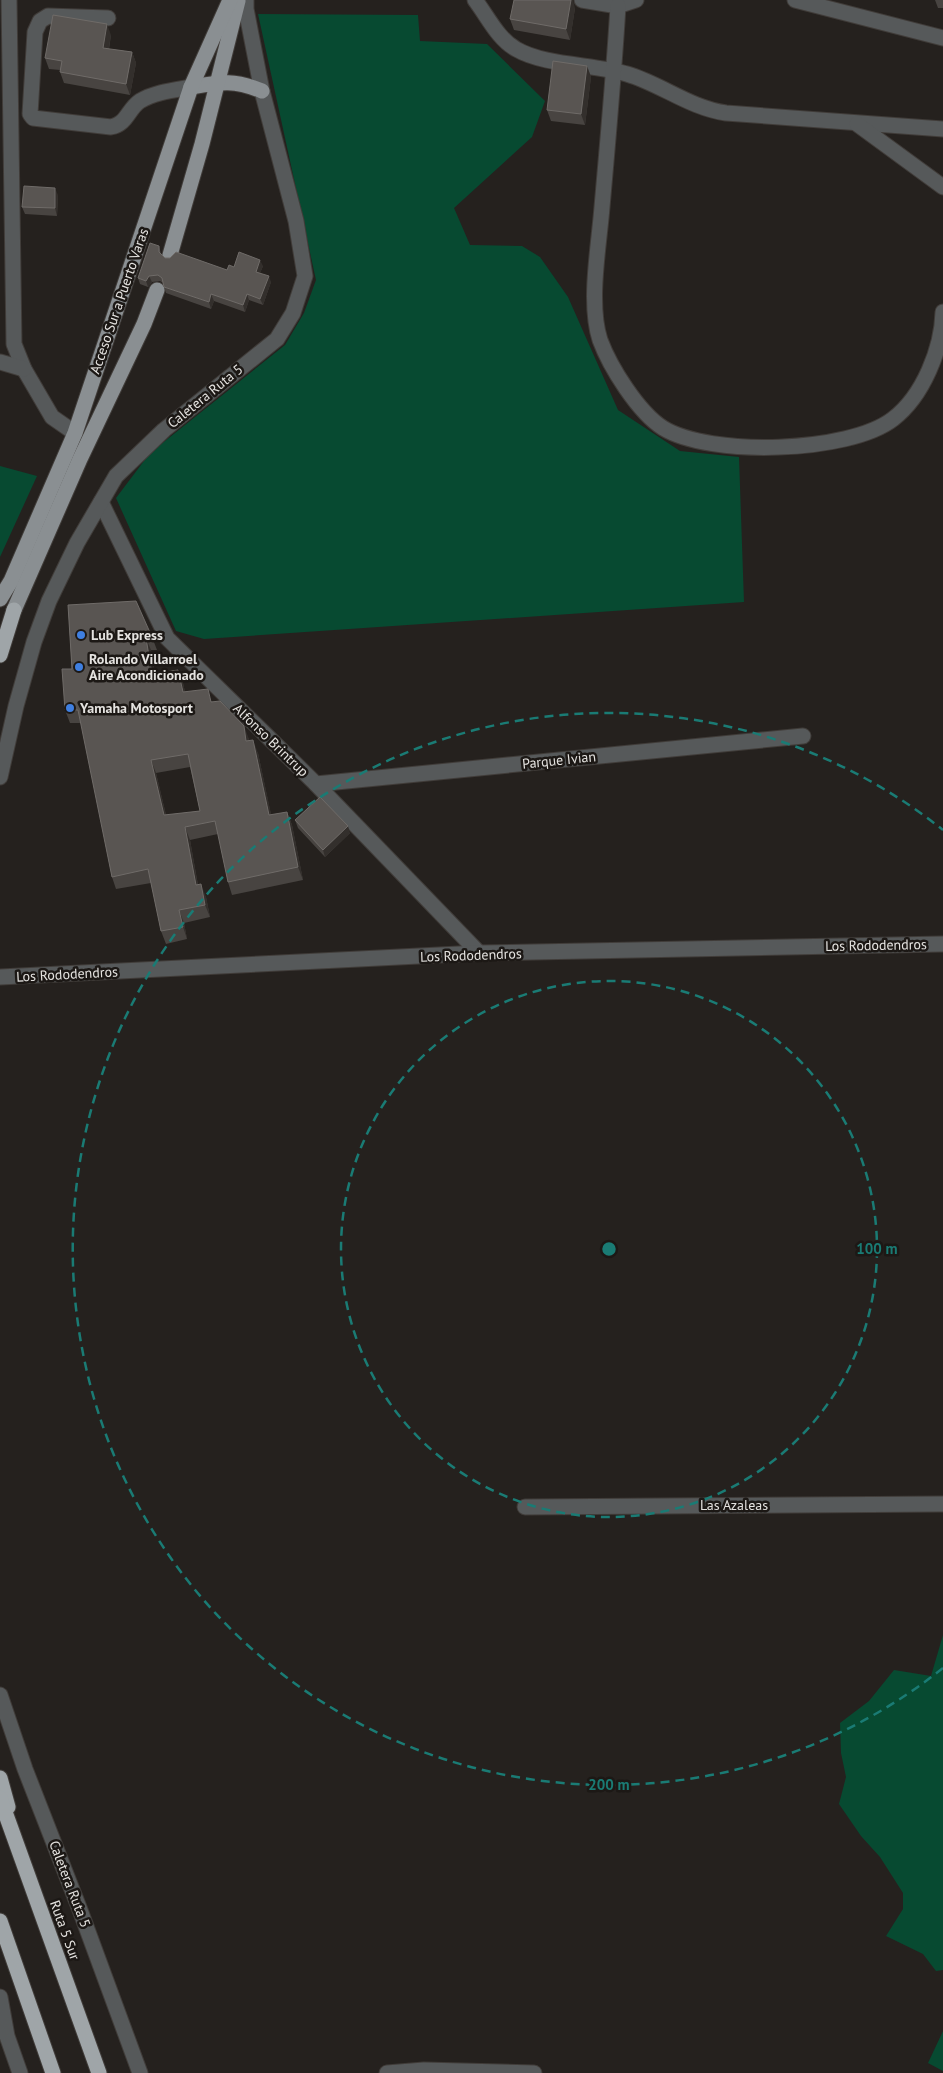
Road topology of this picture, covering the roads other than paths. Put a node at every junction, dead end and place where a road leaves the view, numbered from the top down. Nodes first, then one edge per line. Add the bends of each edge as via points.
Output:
1 (9, 0) edge
2 (230, 0) edge
3 (238, 0) edge
4 (246, 0) edge
5 (475, 0) edge
6 (582, 0) edge
7 (636, 0) edge
8 (795, 0) edge
9 (618, 6) junction
10 (108, 18) dead end
11 (4, 33) edge
12 (943, 38) edge
13 (614, 71) junction
14 (216, 83) junction
15 (191, 87) junction
16 (262, 91) junction
17 (857, 124) junction
18 (943, 130) edge
19 (943, 187) edge
20 (170, 255) edge
21 (157, 290) dead end
22 (943, 312) edge
23 (0, 362) edge
24 (24, 369) junction
25 (75, 433) junction
26 (101, 502) junction
27 (0, 600) edge
28 (14, 610) junction
29 (0, 632) edge
30 (0, 655) edge
31 (803, 736) dead end
32 (0, 777) edge
33 (316, 784) junction
34 (943, 944) edge
35 (479, 954) junction
36 (0, 977) edge
37 (943, 1504) edge
38 (525, 1506) dead end
39 (0, 1695) edge
40 (0, 1778) edge
41 (0, 1798) edge
42 (25, 1866) junction
43 (0, 1921) edge
44 (0, 1997) edge
45 (20, 2073) edge
46 (53, 2073) edge
47 (99, 2073) edge
48 (140, 2073) edge
49 (387, 2073) edge
50 (534, 2073) edge

1 - 11 street
2 - 15 main road, Acceso Sur a Puerto Varas
3 - 14 main road
4 - 16 street, Caletera Ruta 5
5 - 13 street via 499,35 518,51
6 - 9 street
7 - 9 street
8 - 12 street
9 - 13 street
10 - 15 street via 48,16 40,21 35,32 30,114 33,118 119,126 140,102 161,92
11 - 24 street via 14,344
13 - 17 street via 644,80 716,112
13 - 22 street via 595,315 600,340 611,363 636,400 662,427 696,442 758,448 826,443 869,433 903,411 916,393 935,354
14 - 15 main road
14 - 16 main road via 240,82
14 - 20 main road
15 - 25 main road, Acceso Sur a Puerto Varas
16 - 26 street, Caletera Ruta 5 via 296,221 305,276 293,313 277,339 164,430 122,470
17 - 18 street
17 - 19 street
21 - 28 main road, Acceso Sur a Puerto Varas
23 - 24 street
24 - 25 street via 52,417
25 - 27 main road, Acceso Sur a Puerto Varas via 12,581
26 - 32 street, Caletera Ruta 5 via 76,543 46,609 16,706
26 - 33 street, Alfonso Brintrup via 167,638
28 - 29 highway
28 - 30 highway
31 - 33 street, Parque Ivian
33 - 35 street, Alfonso Brintrup
34 - 35 street, Los Rododendros
35 - 36 street, Los Rododendros
37 - 38 street, Las Azaleas
39 - 48 street, Caletera Ruta 5
40 - 42 highway
41 - 42 highway, Ruta 5 Sur
42 - 47 highway, Ruta 5 Sur
43 - 46 highway
44 - 45 street via 7,2036
49 - 50 street via 424,2070

